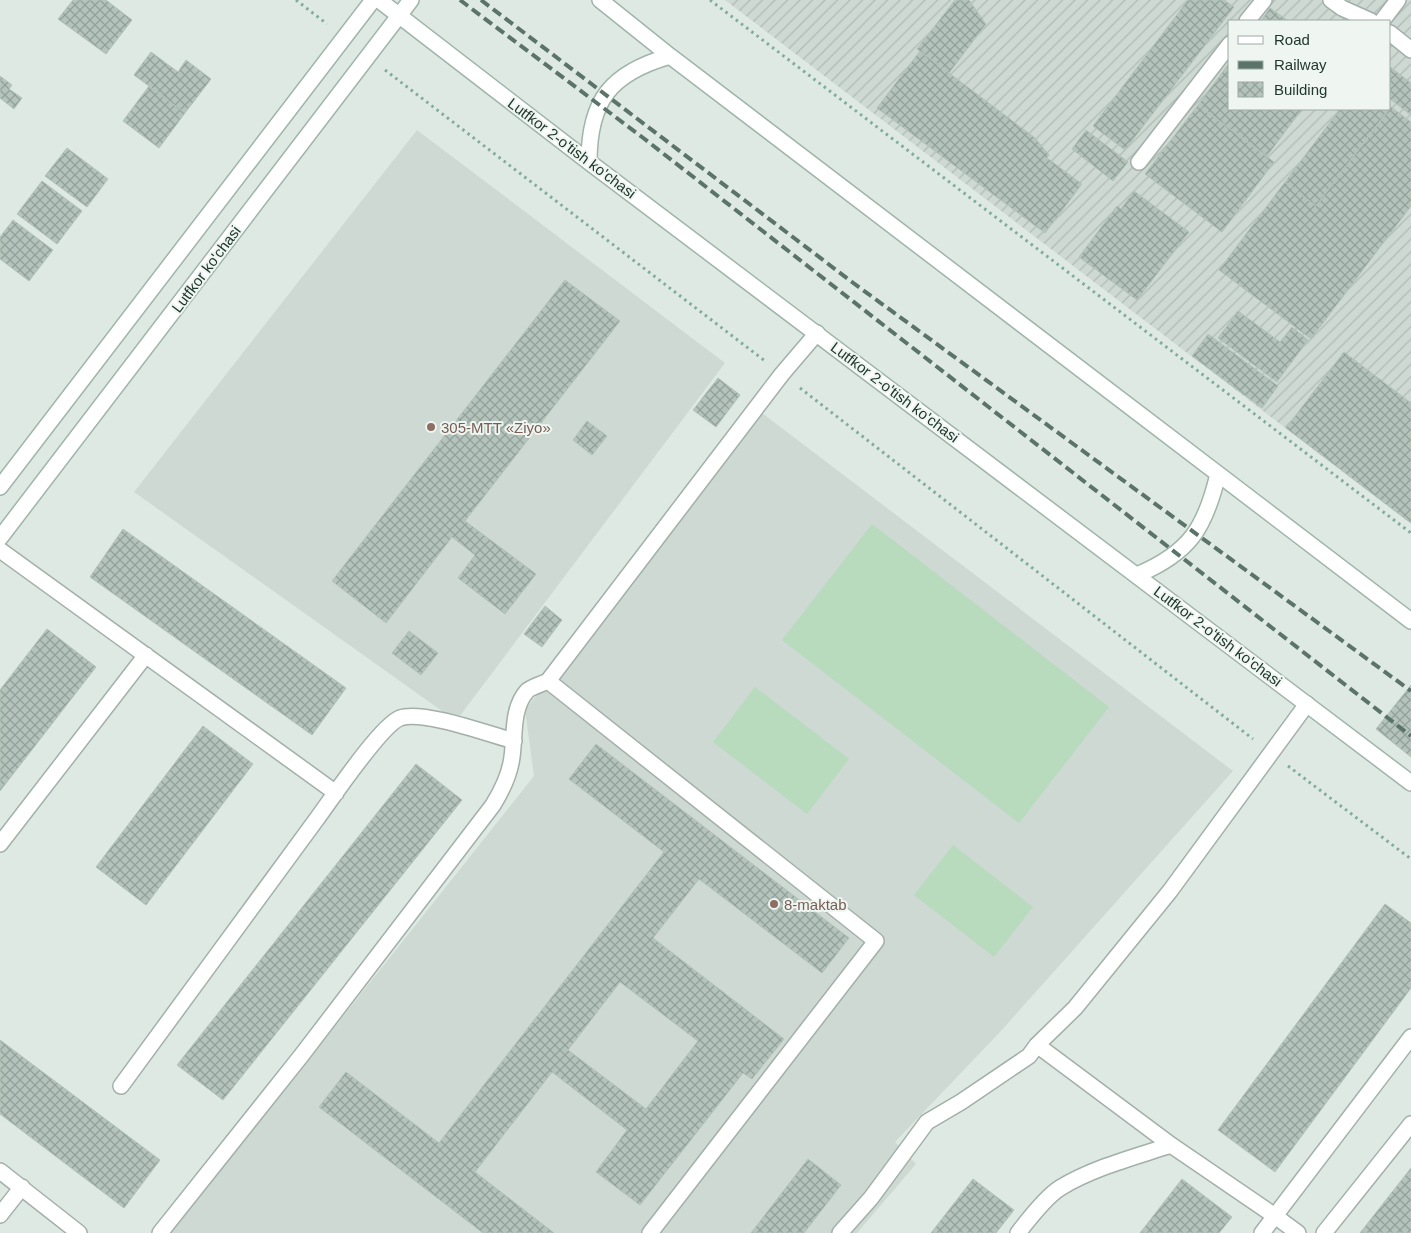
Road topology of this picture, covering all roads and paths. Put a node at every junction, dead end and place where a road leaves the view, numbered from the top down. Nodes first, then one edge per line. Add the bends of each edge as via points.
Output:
1 (296, 0) edge
2 (373, 0) edge
3 (379, 0) edge
4 (411, 0) edge
5 (600, 0) edge
6 (710, 0) edge
7 (1264, 0) edge
8 (1331, 0) edge
9 (1398, 0) edge
10 (400, 15) junction
11 (1248, 20) edge
12 (1369, 20) edge
13 (1383, 20) edge
14 (1391, 34) edge
15 (344, 38) junction
16 (1228, 47) edge
17 (1411, 50) edge
18 (670, 56) junction
19 (368, 57) junction
20 (589, 162) junction
21 (1139, 162) dead end
22 (817, 333) junction
23 (782, 374) junction
24 (1218, 474) junction
25 (0, 487) edge
26 (1411, 533) edge
27 (0, 538) edge
28 (0, 550) edge
29 (1136, 575) junction
30 (1411, 621) edge
31 (146, 655) junction
32 (548, 681) junction
33 (1307, 704) junction
34 (514, 741) junction
35 (1272, 753) junction
36 (1411, 783) edge
37 (336, 793) junction
38 (0, 844) edge
39 (1411, 859) edge
40 (1411, 1037) edge
41 (1037, 1045) junction
42 (121, 1086) dead end
43 (1411, 1124) edge
44 (1171, 1145) junction
45 (0, 1171) edge
46 (22, 1187) junction
47 (0, 1215) edge
48 (1275, 1216) junction
49 (79, 1233) edge
50 (160, 1233) edge
51 (650, 1233) edge
52 (840, 1233) edge
53 (1018, 1233) edge
54 (1262, 1233) edge
55 (1298, 1233) edge
56 (1324, 1233) edge

1 - 15 path
2 - 15 main road, Lutfkor ko'chasi
3 - 10 main road, Lutfkor 2-o'tish ko'chasi
4 - 10 main road, Lutfkor ko'chasi
5 - 18 main road
6 - 26 path
7 - 11 main road
8 - 12 main road
9 - 13 main road
10 - 19 main road, Lutfkor ko'chasi
10 - 20 main road, Lutfkor 2-o'tish ko'chasi
14 - 17 main road
15 - 25 main road, Lutfkor ko'chasi
16 - 21 main road
18 - 20 main road via 636,69 607,89 591,126
18 - 24 main road
19 - 23 path
19 - 27 main road, Lutfkor ko'chasi
20 - 22 main road, Lutfkor 2-o'tish ko'chasi
22 - 23 main road
22 - 29 main road, Lutfkor 2-o'tish ko'chasi
23 - 32 main road
23 - 35 path
24 - 29 main road via 1208,510 1191,540 1170,558
24 - 30 main road
28 - 31 main road
29 - 33 main road, Lutfkor 2-o'tish ko'chasi
31 - 37 main road
31 - 38 main road
32 - 34 main road via 527,690 523,697 515,720
32 - 51 main road via 876,941
33 - 35 main road
33 - 36 main road, Lutfkor 2-o'tish ko'chasi
34 - 37 main road via 424,716 407,716 397,719 382,733
34 - 50 main road via 505,784 493,806
35 - 39 path
35 - 41 main road via 1170,891 1075,1008
37 - 42 main road
40 - 48 main road
41 - 44 main road
41 - 52 main road via 1028,1056 927,1122 871,1198
43 - 56 main road
44 - 48 main road
44 - 53 main road via 1102,1168 1058,1188
45 - 46 main road
46 - 47 main road
46 - 49 main road
48 - 54 main road
48 - 55 main road

